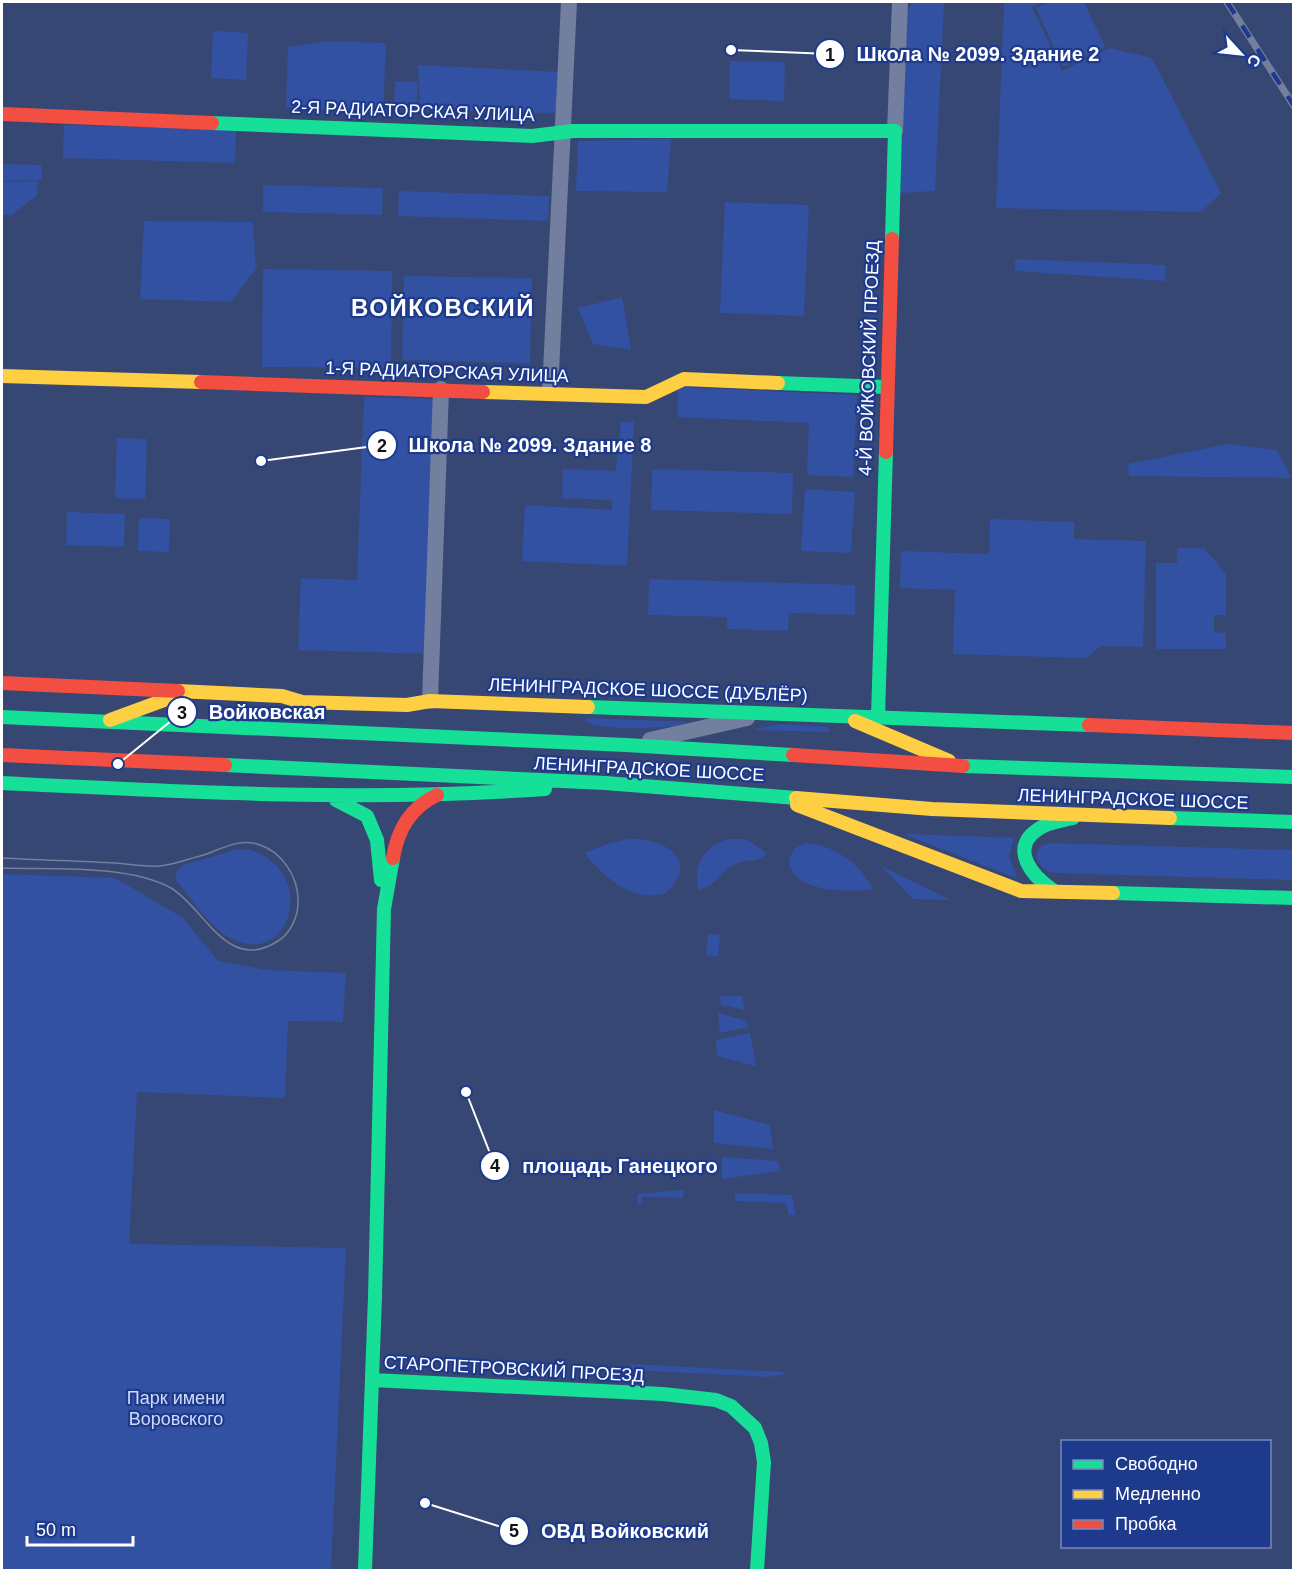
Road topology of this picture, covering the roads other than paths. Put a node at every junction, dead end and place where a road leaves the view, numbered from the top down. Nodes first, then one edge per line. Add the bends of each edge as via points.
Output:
1 (569, 2) edge
2 (900, 2) edge
3 (2, 114) edge
4 (563, 131) junction
5 (895, 131) junction
6 (2, 376) edge
7 (886, 387) junction
8 (441, 389) junction
9 (550, 392) junction
10 (2, 683) edge
11 (191, 692) junction
12 (430, 701) junction
13 (775, 712) junction
14 (830, 715) junction
15 (2, 717) edge
16 (878, 717) junction
17 (912, 718) junction
18 (103, 722) junction
19 (1293, 733) edge
20 (908, 744) junction
21 (626, 745) junction
22 (2, 755) edge
23 (962, 766) junction
24 (1293, 777) edge
25 (2, 783) edge
26 (606, 783) junction
27 (755, 793) junction
28 (437, 795) junction
29 (312, 798) junction
30 (1080, 816) junction
31 (1293, 822) edge
32 (1053, 890) junction
33 (1293, 898) edge
34 (384, 909) junction
35 (372, 1380) junction
36 (365, 1570) edge
37 (757, 1570) edge

1 - 4 street
2 - 5 street, 4-Й ВОЙКОВСКИЙ ПРОЕЗД
3 - 4 street, 2-Я РАДИАТОРСКАЯ УЛИЦА via 532,136
4 - 5 street, 2-Я РАДИАТОРСКАЯ УЛИЦА
4 - 9 street
5 - 7 street, 4-Й ВОЙКОВСКИЙ ПРОЕЗД
6 - 8 street, 1-Я РАДИАТОРСКАЯ УЛИЦА
7 - 9 street, 1-Я РАДИАТОРСКАЯ УЛИЦА via 684,379 646,397
7 - 16 street, 4-Й ВОЙКОВСКИЙ ПРОЕЗД
8 - 9 street, 1-Я РАДИАТОРСКАЯ УЛИЦА
8 - 12 street
10 - 11 street, ЛЕНИНГРАДСКОЕ ШОССЕ (ДУБЛЁР)
11 - 12 street, ЛЕНИНГРАДСКОЕ ШОССЕ (ДУБЛЁР) via 282,696 302,702 407,705
11 - 18 street
12 - 13 street, ЛЕНИНГРАДСКОЕ ШОССЕ (ДУБЛЁР)
13 - 14 street, ЛЕНИНГРАДСКОЕ ШОССЕ (ДУБЛЁР)
13 - 21 street
14 - 16 street, ЛЕНИНГРАДСКОЕ ШОССЕ (ДУБЛЁР)
14 - 20 street via 879,730
15 - 18 street, ЛЕНИНГРАДСКОЕ ШОССЕ
16 - 17 street, ЛЕНИНГРАДСКОЕ ШОССЕ (ДУБЛЁР)
17 - 19 street, ЛЕНИНГРАДСКОЕ ШОССЕ (ДУБЛЁР)
17 - 20 street via 901,732
18 - 21 street, ЛЕНИНГРАДСКОЕ ШОССЕ
20 - 23 street
21 - 23 street, ЛЕНИНГРАДСКОЕ ШОССЕ
22 - 26 street, ЛЕНИНГРАДСКОЕ ШОССЕ
23 - 24 street, ЛЕНИНГРАДСКОЕ ШОССЕ
25 - 29 street
26 - 27 street, ЛЕНИНГРАДСКОЕ ШОССЕ
26 - 28 street via 483,795
27 - 30 street, ЛЕНИНГРАДСКОЕ ШОССЕ via 932,809
27 - 32 street via 818,811 1005,886 1034,893
28 - 29 street
28 - 34 street, СТАРОПЕТРОВСКИЙ ПРОЕЗД via 420,803 397,836
29 - 34 street, СТАРОПЕТРОВСКИЙ ПРОЕЗД via 346,804 367,816 377,840
30 - 31 street, ЛЕНИНГРАДСКОЕ ШОССЕ
30 - 32 street via 1036,829 1026,842 1024,859 1028,867 1038,882
32 - 33 street
34 - 35 street, СТАРОПЕТРОВСКИЙ ПРОЕЗД
35 - 36 street
35 - 37 street, СТАРОПЕТРОВСКИЙ ПРОЕЗД via 663,1394 717,1400 731,1406 754,1428 761,1443 764,1462

